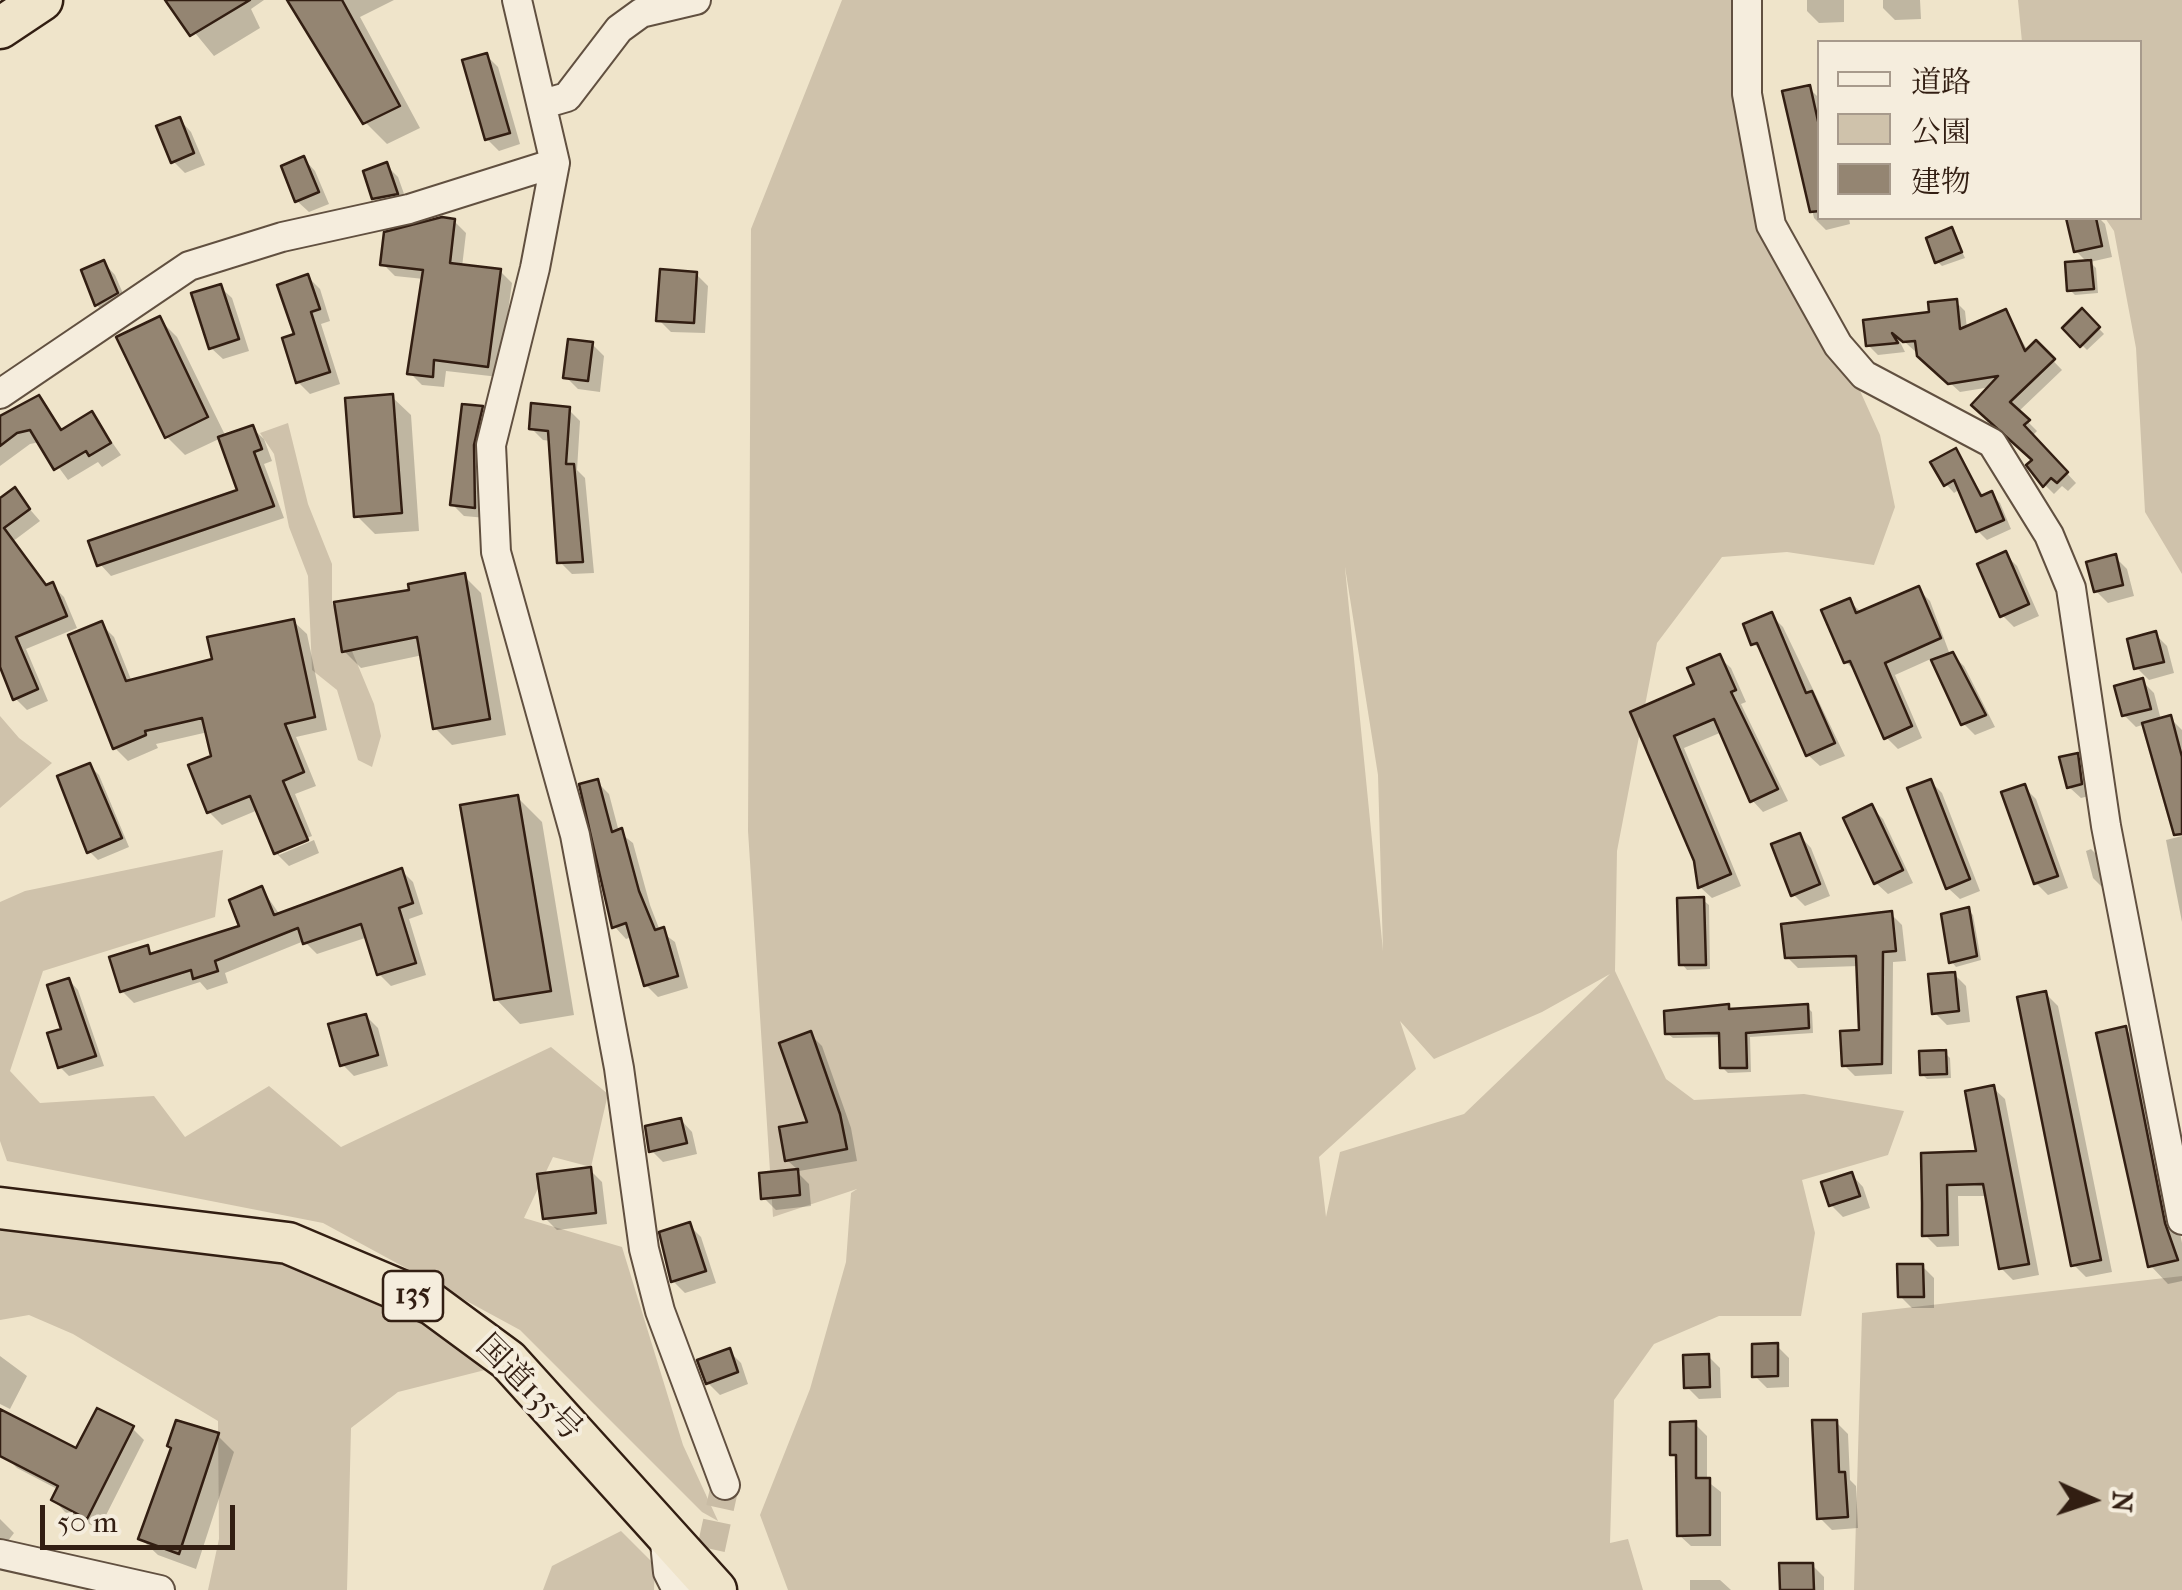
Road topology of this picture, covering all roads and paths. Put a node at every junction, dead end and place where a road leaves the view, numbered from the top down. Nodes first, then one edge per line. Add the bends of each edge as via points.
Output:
1 (42, 0) edge
2 (517, 0) edge
3 (696, 0) edge
4 (1747, 0) edge
5 (0, 28) edge
6 (543, 104) junction
7 (555, 163) junction
8 (0, 394) edge
9 (0, 1208) edge
10 (2182, 1220) edge
11 (725, 1484) tunnel mouth
12 (664, 1533) junction
13 (0, 1554) edge
14 (160, 1590) edge
15 (677, 1590) edge
16 (716, 1590) edge

1 - 5 highway
2 - 6 street
3 - 6 street via 641,12 619,29 567,97
4 - 10 street via 1747,94 1771,226 1838,345 1864,375 1992,443 2049,535 2071,588 2106,826
6 - 7 street
7 - 8 street via 188,266
7 - 11 street via 491,446 496,552 575,835 619,1068 644,1249
9 - 12 highway, 国道135号 / 135 via 288,1243 432,1304 508,1360
12 - 15 street
12 - 16 highway, 国道135号 / 135
13 - 14 street

